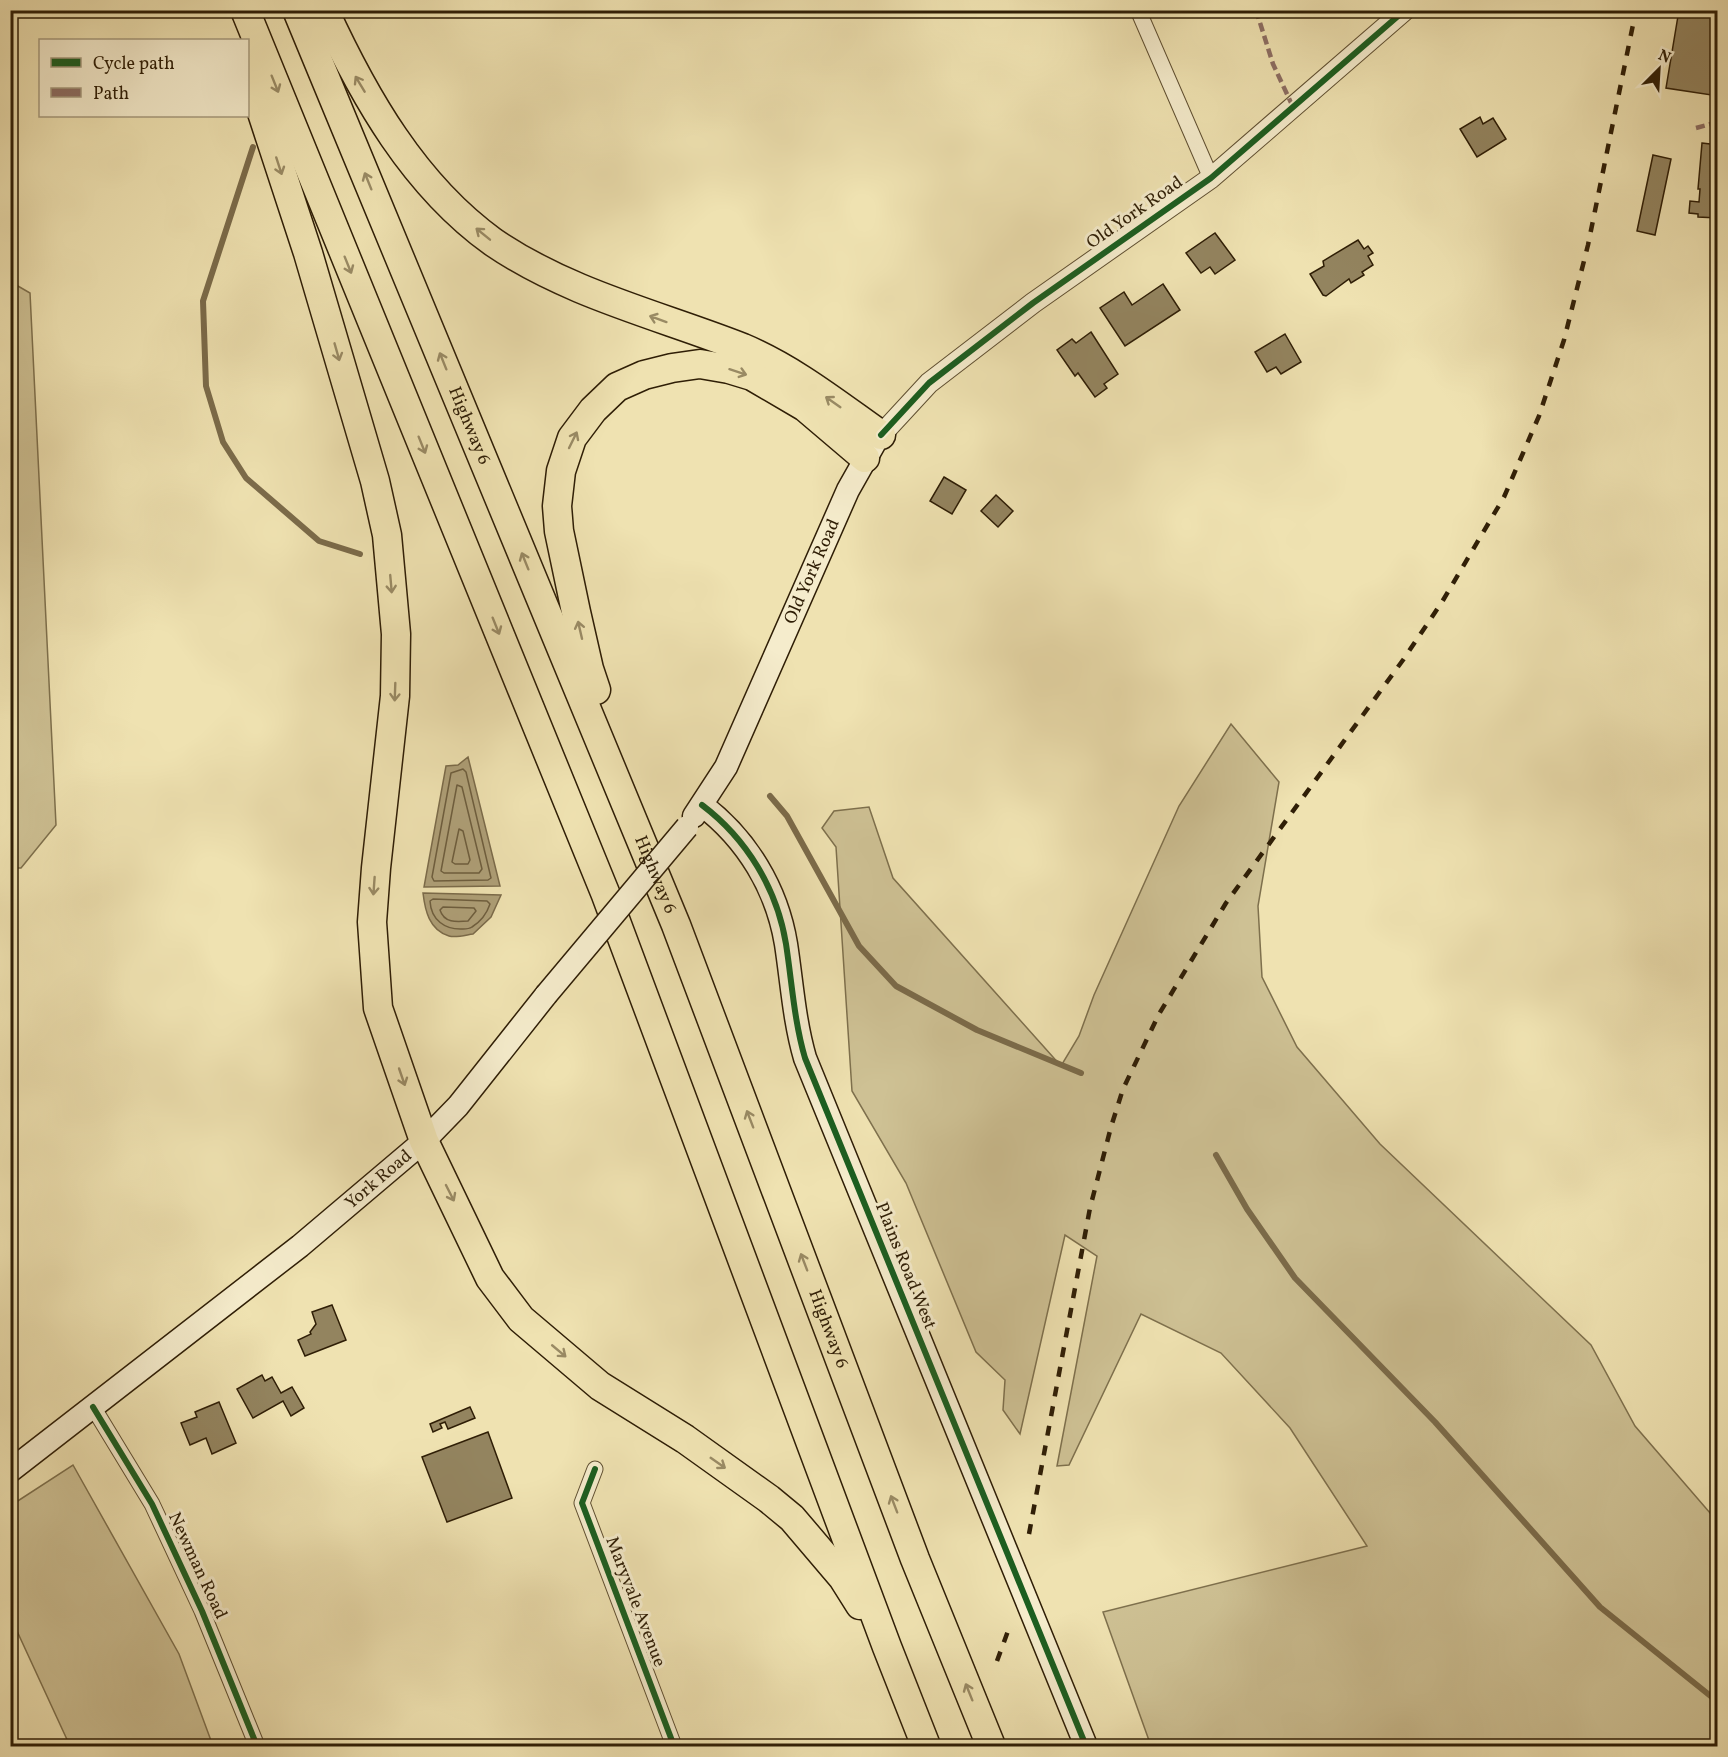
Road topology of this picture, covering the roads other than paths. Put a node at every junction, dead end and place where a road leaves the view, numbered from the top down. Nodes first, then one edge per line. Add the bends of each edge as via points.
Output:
1 (228, 10) edge
2 (245, 10) edge
3 (297, 10) edge
4 (324, 10) edge
5 (1138, 10) edge
6 (1405, 10) edge
7 (238, 39) edge
8 (249, 73) edge
9 (1211, 178) junction
10 (873, 446) junction
11 (702, 805) junction
12 (687, 827) joint
13 (676, 925) junction
14 (424, 1140) junction
15 (93, 1407) junction
16 (595, 1469) dead end
17 (10, 1471) edge
18 (887, 1647) junction
19 (257, 1746) edge
20 (674, 1746) edge
21 (926, 1746) edge
22 (991, 1746) edge
23 (1086, 1746) edge

1 - 7 highway
2 -> 18 highway via 606,895
13 -> 3 highway, Highway 6
10 -> 4 highway via 794,374 744,349 575,286 493,241 423,177 377,112
5 - 9 street, Old York Road
6 - 9 street, Old York Road
8 -> 14 highway via 308,253 375,481 387,535 396,634 395,696 372,922 378,1008
9 - 10 street, Old York Road via 1033,303 929,383
10 - 11 main road, Old York Road via 848,490 726,767
13 -> 10 highway via 589,669 576,612 556,506 561,471 572,438 616,387 653,372 700,364 752,376
11 - 12 main road, Old York Road
11 - 23 main road, Plains Road West via 736,837 774,899 805,1058
12 - 14 main road, York Road, bridge via 458,1106
22 -> 13 highway, Highway 6 via 915,1559
14 - 15 main road, York Road via 300,1246
14 -> 18 highway via 490,1278 521,1318 600,1386 685,1439 792,1518 843,1578
15 - 17 main road, York Road
15 - 19 street, Newman Road via 152,1504 202,1611
16 - 20 street, Maryvale Avenue via 582,1503
18 - 21 highway

